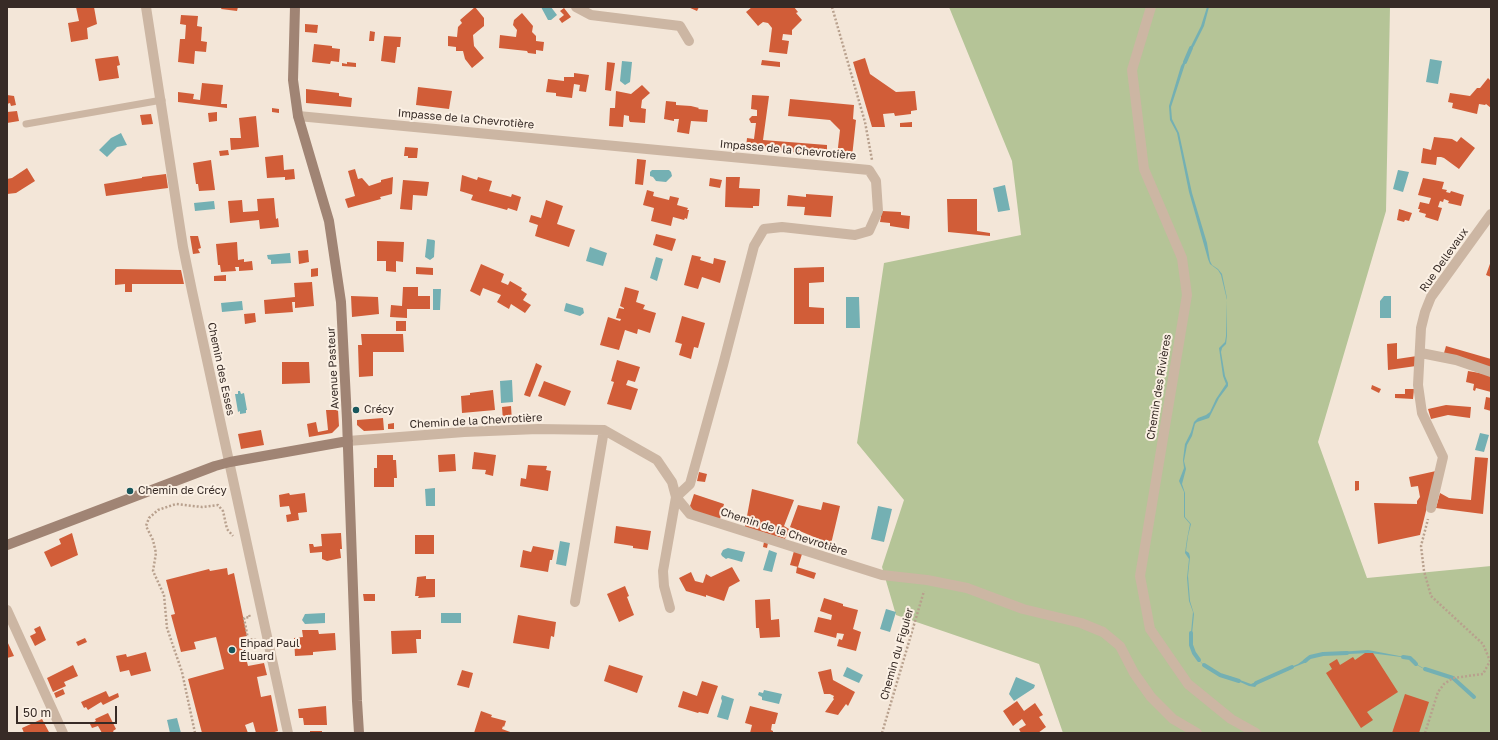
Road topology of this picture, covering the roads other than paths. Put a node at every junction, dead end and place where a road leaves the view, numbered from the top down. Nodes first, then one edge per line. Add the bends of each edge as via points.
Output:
1 (146, 7) edge
2 (295, 7) edge
3 (576, 7) edge
4 (1151, 7) edge
5 (689, 41) dead end
6 (162, 100) junction
7 (298, 116) junction
8 (26, 124) dead end
9 (1491, 214) edge
10 (1421, 353) junction
11 (1491, 372) edge
12 (604, 430) junction
13 (348, 441) junction
14 (230, 462) junction
15 (676, 497) junction
16 (1430, 508) road end
17 (7, 545) edge
18 (575, 602) dead end
19 (670, 608) dead end
20 (7, 610) edge
21 (63, 733) edge
22 (288, 733) edge
23 (359, 733) edge
24 (1198, 733) edge
25 (1256, 733) edge

1 - 6 street, Chemin des Esses
2 - 7 main road, Avenue Pasteur via 293,80
3 - 5 street via 591,15 680,26
4 - 25 street, Chemin des Rivières via 1132,70 1142,154 1144,169 1182,258 1187,295 1140,576 1150,629 1188,684 1231,719
6 - 8 lane
6 - 14 street, Chemin des Esses via 183,247
7 - 13 main road, Avenue Pasteur via 329,220 336,261 341,302
7 - 15 street, Impasse de la Chevrotière via 869,170 876,181 878,211 869,231 855,235 782,226 764,229 754,246 690,484
9 - 10 street, Rue Dellevaux via 1431,297 1421,328
10 - 11 street via 1456,360
10 - 16 street, Rue Dellevaux via 1418,385 1422,413 1443,457
12 - 13 street, Chemin de la Chevrotière via 538,428
12 - 15 street, Chemin de la Chevrotière via 657,460 672,482
12 - 18 street
13 - 14 main road
13 - 23 main road, Avenue Pasteur
14 - 17 main road
14 - 22 street, Chemin des Esses
15 - 19 street via 663,571
15 - 24 street, Chemin de la Chevrotière via 690,514 882,575 967,588 1023,609 1081,623 1103,632 1120,646 1134,673 1151,697 1173,719
20 - 21 street

